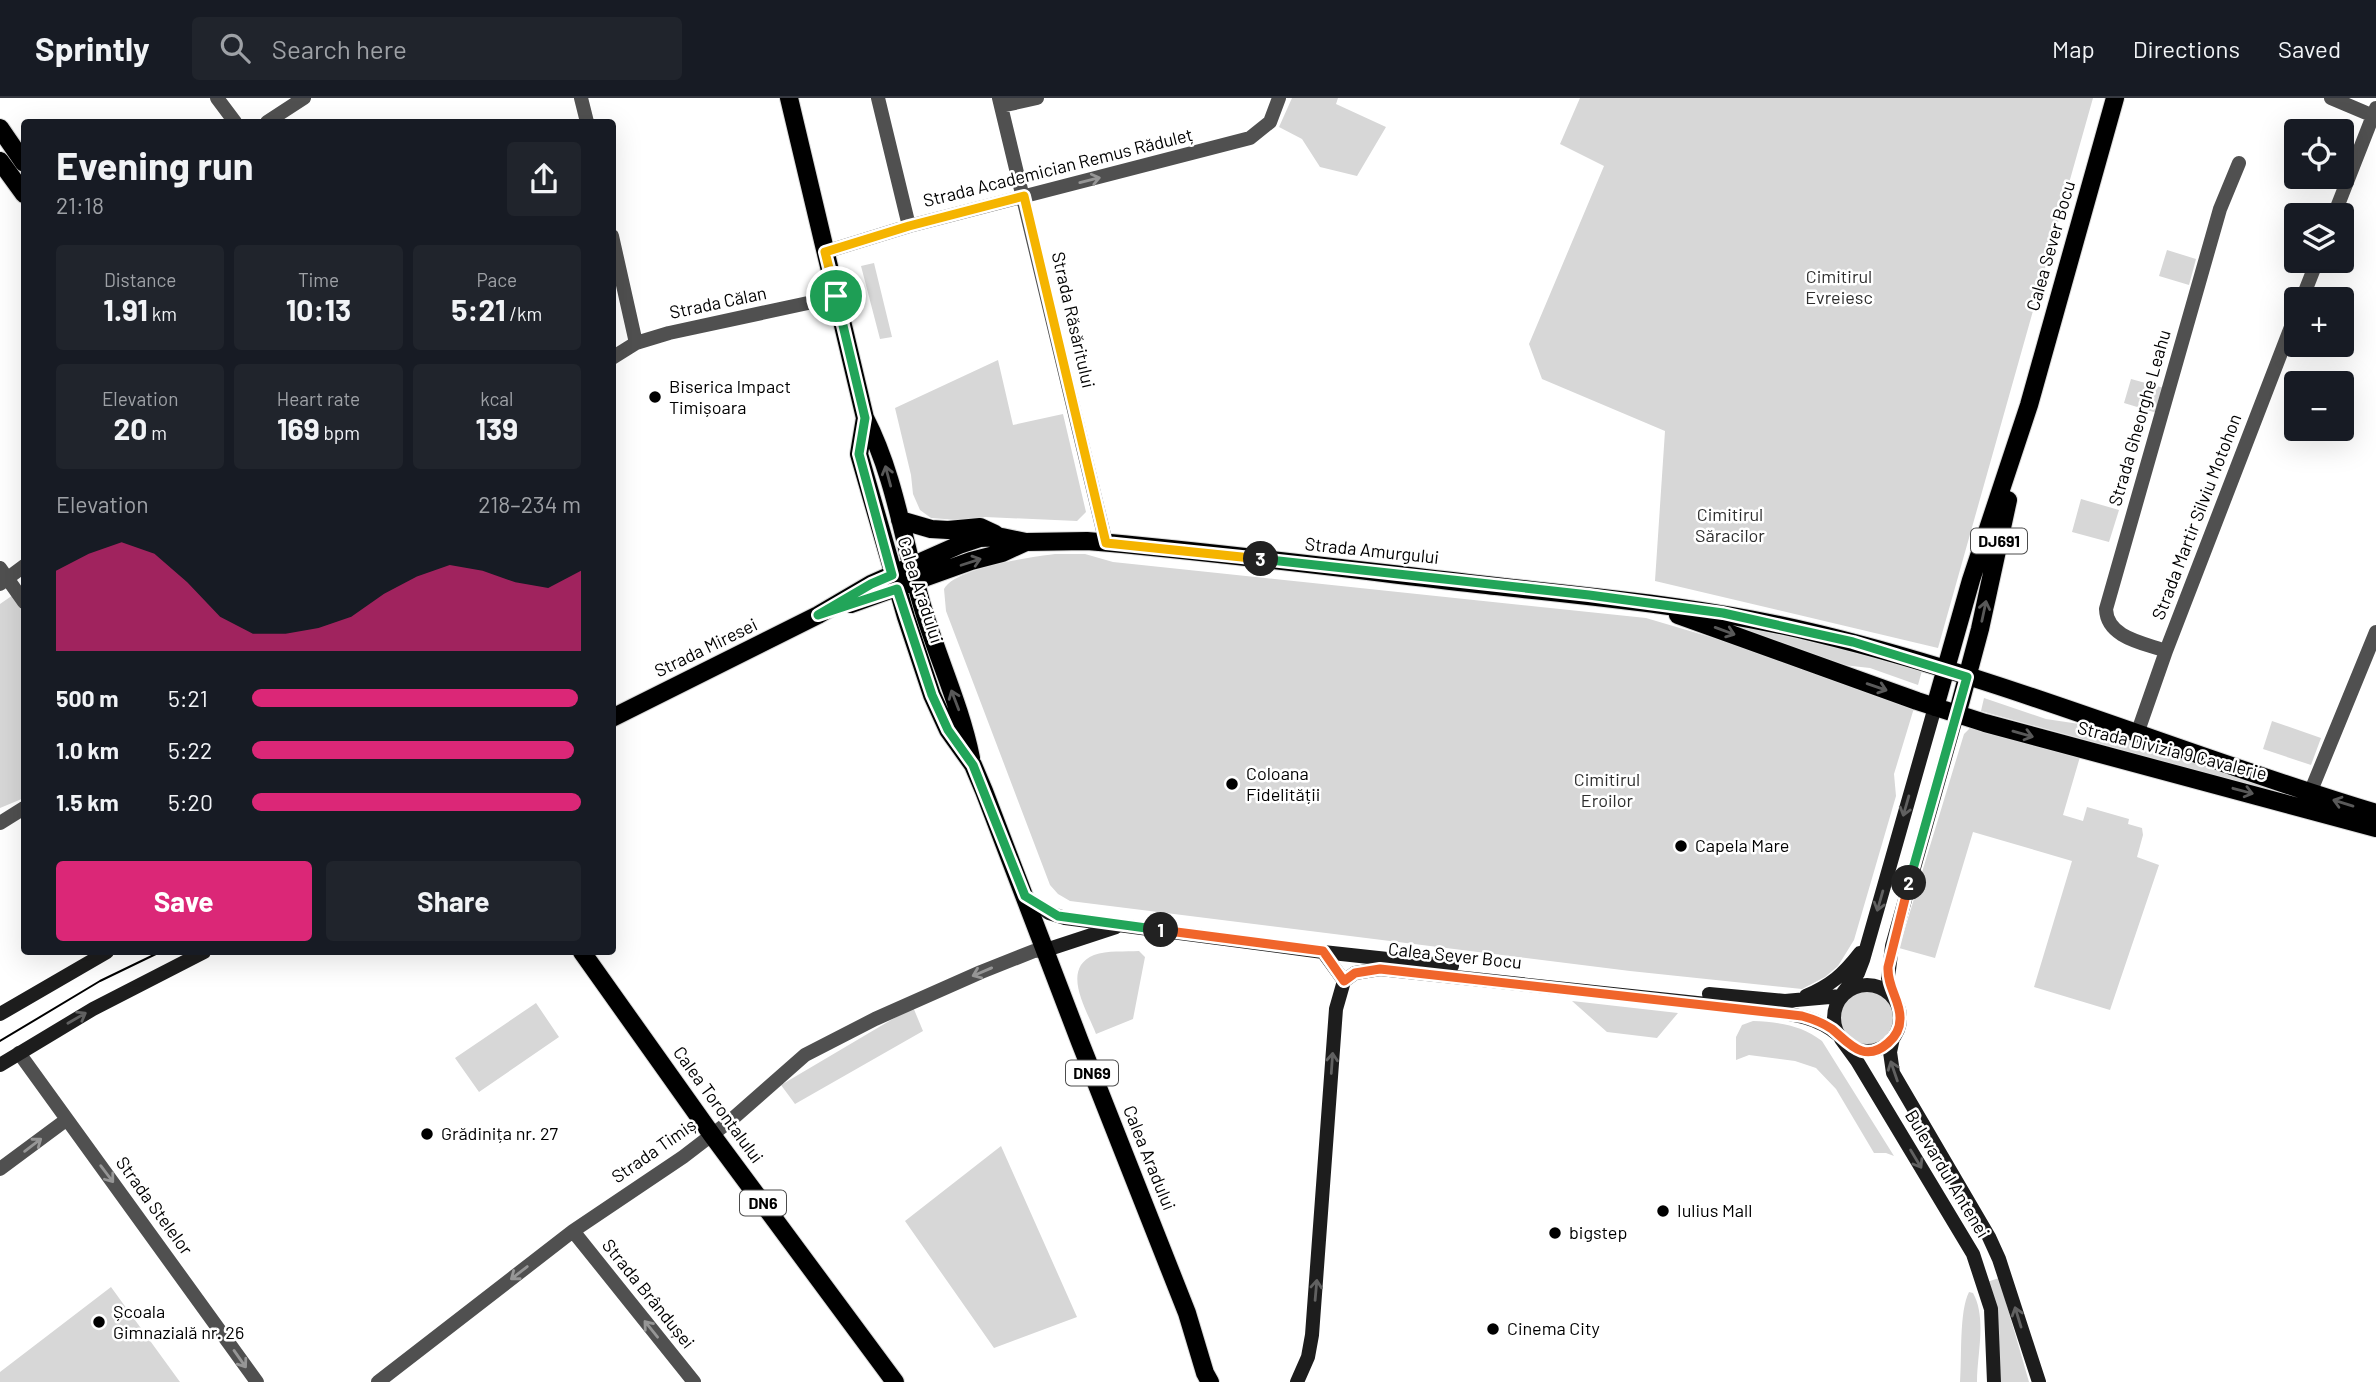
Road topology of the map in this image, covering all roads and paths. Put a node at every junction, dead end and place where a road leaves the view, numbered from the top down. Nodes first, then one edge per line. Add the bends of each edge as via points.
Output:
1 (217, 98) edge
2 (304, 98) edge
3 (581, 98) edge
4 (789, 98) edge
5 (878, 98) edge
6 (1037, 98) edge
7 (1279, 98) edge
8 (2115, 98) edge
9 (2331, 98) edge
10 (1000, 102) edge
11 (2375, 113) edge
12 (232, 119) edge
13 (272, 119) edge
14 (586, 119) edge
15 (0, 128) edge
16 (21, 159) edge
17 (0, 161) edge
18 (2239, 163) dead end
19 (21, 190) edge
20 (1024, 196) junction
21 (2339, 203) edge
22 (909, 226) junction
23 (825, 252) junction
24 (616, 254) edge
25 (836, 296) junction
26 (636, 343) junction
27 (2284, 345) edge
28 (616, 356) edge
29 (2029, 405) junction
30 (865, 418) junction
31 (900, 520) junction
32 (1002, 537) junction
33 (1026, 542) junction
34 (1106, 543) junction
35 (21, 568) edge
36 (914, 574) junction
37 (3, 577) edge
38 (895, 582) junction
39 (1589, 595) junction
40 (21, 598) edge
41 (2376, 632) edge
42 (2166, 651) junction
43 (1945, 670) junction
44 (1967, 677) junction
45 (1935, 707) junction
46 (1957, 715) junction
47 (616, 716) edge
48 (2137, 734) junction
49 (973, 765) junction
50 (2310, 793) junction
51 (21, 810) edge
52 (2376, 813) edge
53 (0, 823) edge
54 (2376, 828) edge
55 (1025, 896) junction
56 (1128, 926) junction
57 (1868, 943) junction
58 (1046, 950) junction
59 (1323, 951) junction
60 (102, 955) edge
61 (198, 955) edge
62 (584, 955) edge
63 (1344, 981) junction
64 (1842, 994) junction
65 (1894, 998) junction
66 (1791, 1001) junction
67 (0, 1014) edge
68 (1895, 1035) junction
69 (1839, 1037) junction
70 (19, 1053) junction
71 (0, 1065) edge
72 (66, 1120) junction
73 (712, 1135) junction
74 (0, 1169) edge
75 (573, 1231) junction
76 (1206, 1379) edge
77 (257, 1382) edge
78 (378, 1382) edge
79 (694, 1382) edge
80 (895, 1382) edge
81 (1297, 1382) edge
82 (1994, 1382) edge
83 (2039, 1382) edge

1 - 12 street
2 - 13 street
3 - 14 street
4 - 23 main road, Calea Aradului / DN69
5 - 22 street
6 - 10 street, Strada Răsăritului
20 -> 7 street, Strada Academician Remus Răduleț via 1250,138 1270,122
8 - 29 main road, Calea Sever Bocu / DJ691
9 - 11 street
10 - 20 street, Strada Răsăritului
11 - 21 street
15 - 16 main road
17 - 19 main road
18 - 42 street, Strada Gheorghe Leahu via 2220,209 2106,609 2106,618 2121,635
20 - 22 street, Strada Academician Remus Răduleț
20 - 34 street, Strada Răsăritului
22 - 23 street, Strada Academician Remus Răduleț
23 - 25 main road, Calea Aradului / DN69
24 - 26 street
25 - 26 street, Strada Călan
25 - 30 main road, Calea Aradului / DN69
26 - 28 street, Strada Călan
27 - 42 street, Strada Martir Silviu Motohon
29 - 43 main road, Calea Sever Bocu / DJ691
44 -> 29 main road, Calea Sever Bocu / DJ691
31 -> 30 main road, Calea Aradului / DN69 via 881,449
30 - 38 main road, Calea Aradului / DN69 via 859,454
31 - 32 main road via 931,529 980,527
31 - 36 main road, Calea Aradului / DN69
32 - 33 main road, Strada Amurgului
32 - 36 main road, Strada Amurgului via 959,545
33 - 34 main road, Strada Amurgului
36 -> 33 main road, Strada Amurgului via 1002,553
34 - 39 main road, Strada Amurgului
35 - 37 street
36 - 38 main road, Strada Miresei
49 -> 36 main road, Calea Aradului / DN69 via 964,724
37 - 40 street
38 - 47 main road, Strada Miresei via 818,615
38 - 49 main road, Calea Aradului / DN69 via 932,695 948,730
39 - 43 main road, Strada Amurgului via 1754,619
39 -> 45 main road, Strada Amurgului via 1684,617
41 - 50 street
42 - 48 street, Strada Martir Silviu Motohon
43 - 44 main road, Strada Divizia 9 Cavalerie
43 - 45 main road, Calea Sever Bocu / DJ691
44 - 46 main road, Calea Sever Bocu / DJ691
44 - 48 main road, Strada Divizia 9 Cavalerie
45 - 46 main road, Strada Divizia 9 Cavalerie
45 -> 57 main road, Calea Sever Bocu / DJ691
46 -> 54 main road, Strada Divizia 9 Cavalerie
46 - 65 main road, Calea Sever Bocu / DJ691 via 1892,946 1888,978
48 - 50 main road, Strada Divizia 9 Cavalerie
49 - 55 main road, Calea Aradului / DN69
52 -> 50 main road, Strada Divizia 9 Cavalerie
51 - 53 street
55 - 56 main road, Calea Sever Bocu via 1055,915
55 - 58 main road, Calea Aradului / DN69
56 - 58 main road
56 - 59 main road, Calea Sever Bocu
57 - 64 main road, Calea Sever Bocu / DJ691 via 1857,973
57 - 66 main road via 1832,984
58 -> 73 street, Strada Timiș via 919,999 805,1055
58 - 76 main road, Calea Aradului / DN69 via 1187,1313
59 - 63 main road
59 - 66 main road, Calea Sever Bocu
60 - 67 main road
70 -> 61 main road
62 - 73 main road, Calea Torontalului / DN6
63 - 69 main road, Calea Sever Bocu via 1355,973 1380,969 1782,1012 1817,1021
81 -> 63 main road via 1312,1335 1335,1018
64 - 65 main road via 1869,984
64 - 66 main road, Calea Sever Bocu
64 - 69 main road, DJ691 via 1833,1014
65 - 68 main road, DJ691 via 1900,1013
68 - 69 main road via 1884,1046 1867,1051 1850,1047
83 -> 68 main road, Bulevardul Antenei via 1989,1237 1893,1073 1889,1052
69 -> 82 main road, Bulevardul Antenei via 1973,1254 1991,1309
70 - 71 main road
70 - 72 street, Strada Stelelor
74 -> 72 street
72 -> 77 street, Strada Stelelor
73 - 75 street, Strada Timiș
73 - 80 main road, Calea Torontalului / DN6
75 -> 78 street, Strada Timiș
79 -> 75 street, Strada Brândușei

